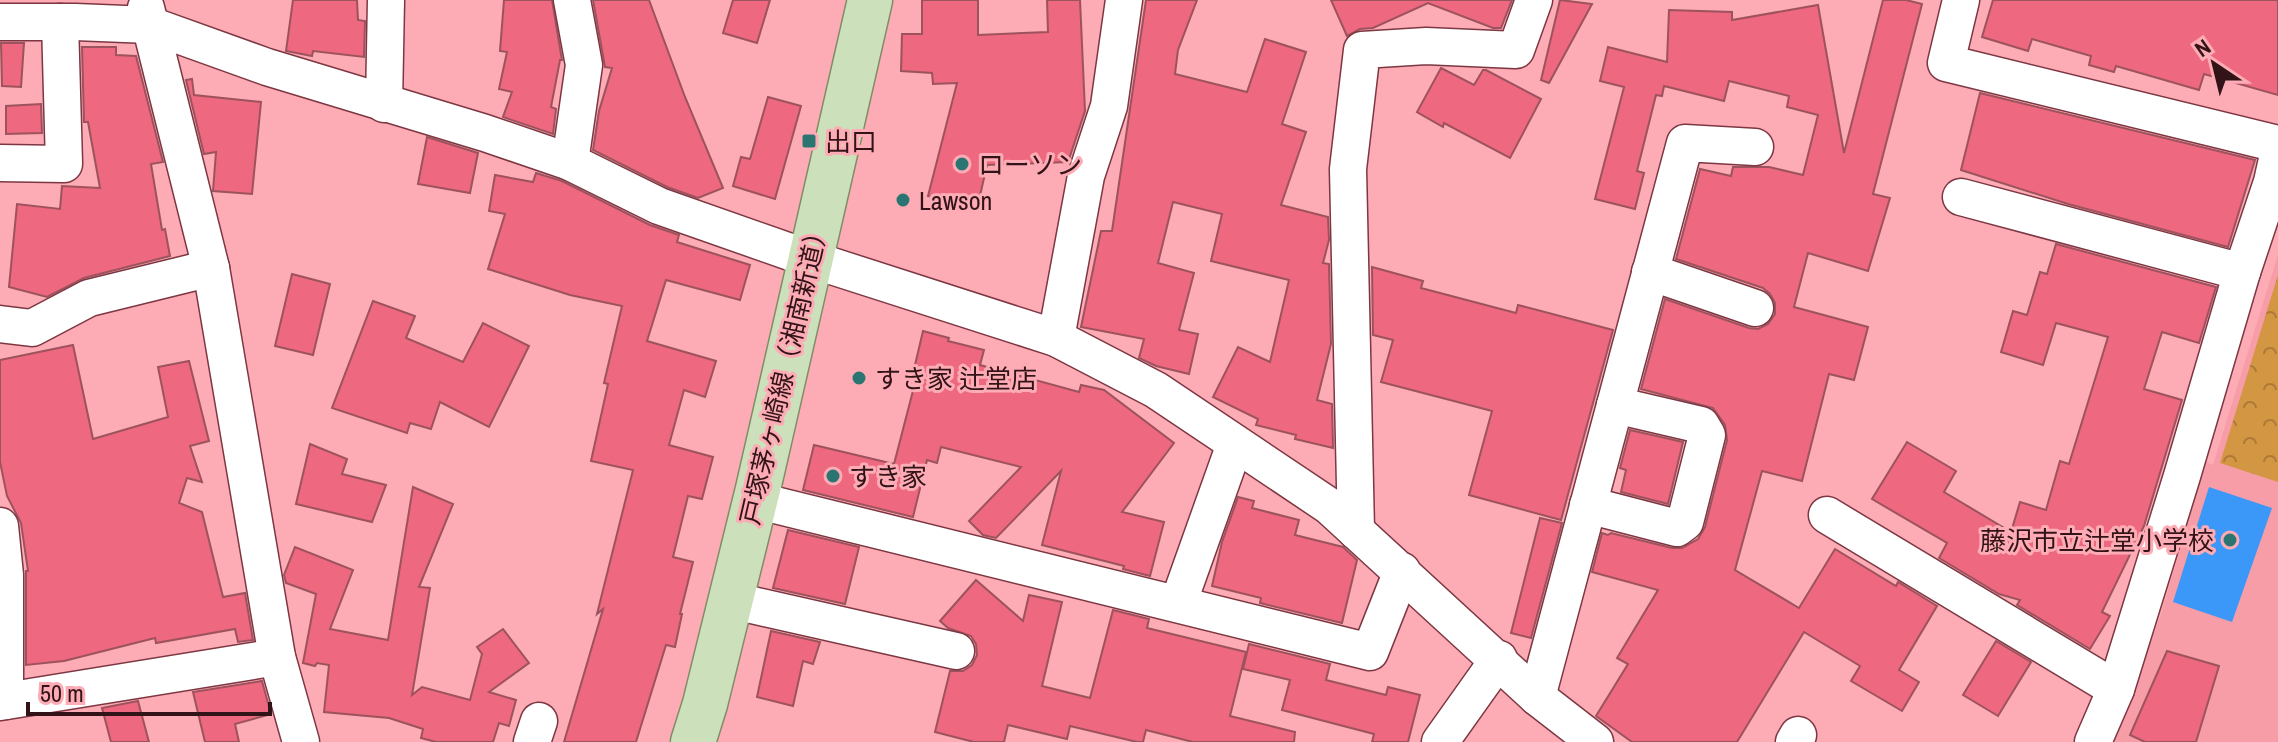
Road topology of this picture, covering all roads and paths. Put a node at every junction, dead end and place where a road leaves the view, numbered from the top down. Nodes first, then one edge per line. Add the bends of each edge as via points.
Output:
1 (386, 0) edge
2 (572, 0) edge
3 (870, 0) edge
4 (1124, 0) edge
5 (1534, 0) edge
6 (1961, 0) edge
7 (147, 12) edge
8 (0, 22) edge
9 (60, 22) junction
10 (384, 104) junction
11 (2278, 144) edge
12 (1755, 147) dead end
13 (570, 162) junction
14 (0, 163) edge
15 (2276, 174) edge
16 (1961, 197) dead end
17 (810, 259) junction
18 (211, 268) junction
19 (1650, 272) junction
20 (2242, 272) junction
21 (1755, 308) dead end
22 (0, 324) edge
23 (1056, 338) junction
24 (1615, 405) junction
25 (1235, 444) junction
26 (755, 500) junction
27 (1588, 505) junction
28 (1827, 515) dead end
29 (0, 526) edge
30 (1356, 531) junction
31 (1402, 571) junction
32 (2, 576) edge
33 (730, 600) junction
34 (1178, 604) junction
35 (956, 651) dead end
36 (277, 657) junction
37 (1499, 659) junction
38 (2116, 689) junction
39 (1537, 697) junction
40 (2, 701) edge
41 (301, 742) edge
42 (693, 742) edge
43 (1440, 742) edge
44 (1595, 742) edge
45 (2093, 742) edge

1 - 10 street
2 - 13 street via 584,65
3 - 17 main road, 戸塚茅ヶ崎線（湘南新道）
4 - 23 street via 1109,106 1086,176
5 - 30 street via 1516,50 1362,50 1348,169
6 - 11 street via 1946,63
7 - 9 street
7 - 10 street via 267,67
7 - 18 street
8 - 9 street
9 - 14 street via 64,164
10 - 13 street
12 - 19 street via 1685,143
13 - 17 street via 659,206
15 - 20 street
16 - 20 street
17 - 23 street
17 - 26 main road, 戸塚茅ヶ崎線（湘南新道）
18 - 22 street via 89,298 32,328
18 - 36 street
19 - 21 street
19 - 24 street
20 - 38 street
23 - 25 street via 1156,390
24 - 27 street
24 - 27 street via 1701,425 1707,435 1685,522 1677,528
25 - 30 street via 1329,506
25 - 34 street
26 - 33 main road, 戸塚茅ヶ崎線（湘南新道）
26 - 34 street
27 - 39 street
28 - 38 street
29 - 32 street
30 - 31 street
31 - 34 street via 1370,652
31 - 37 street
32 - 40 street
33 - 35 street
33 - 42 main road, 戸塚茅ヶ崎線（湘南新道）
36 - 40 street
36 - 41 street
37 - 39 street
37 - 43 street
38 - 45 street
39 - 44 street

